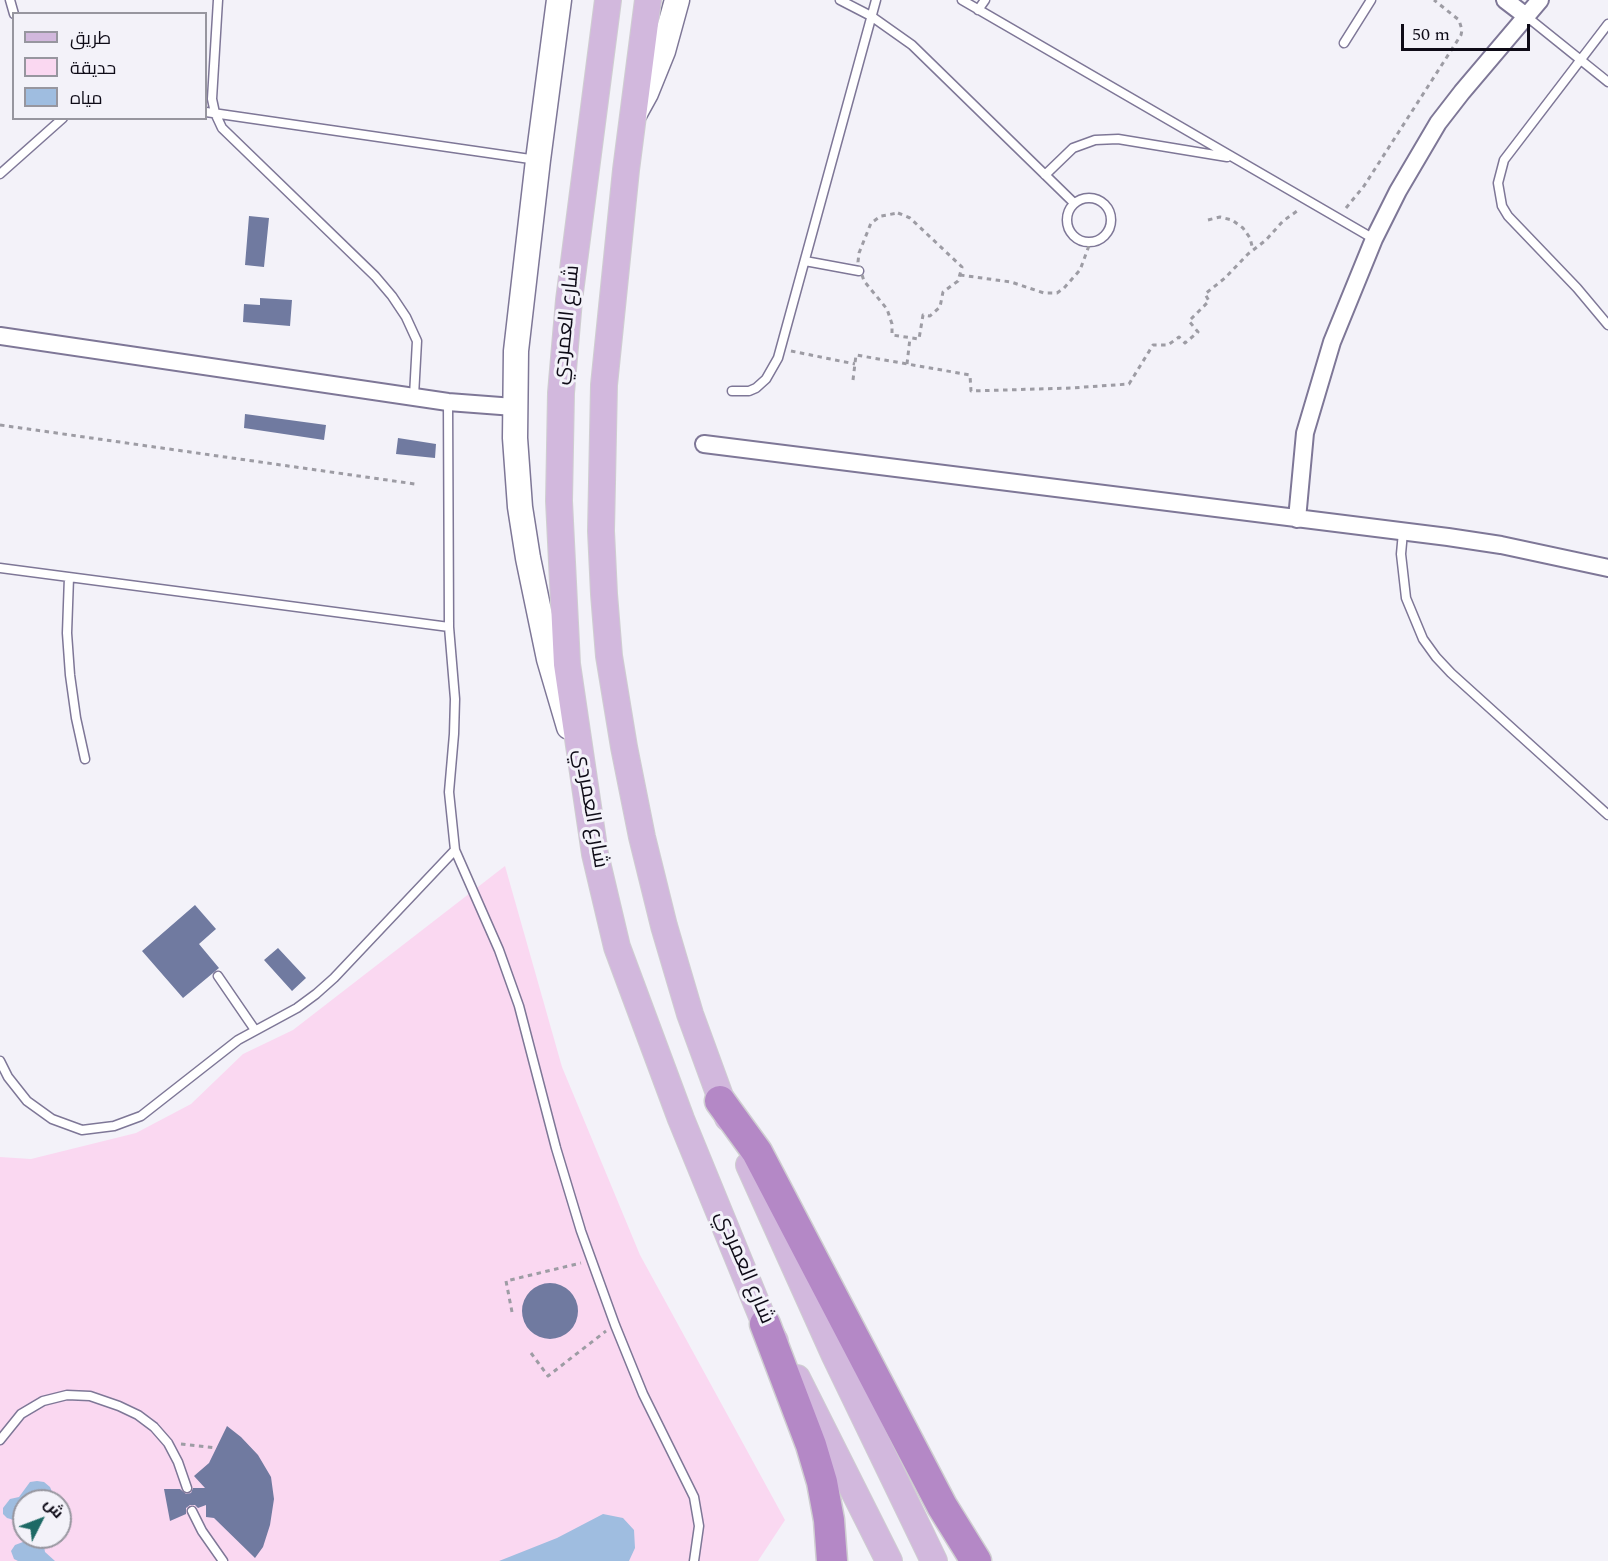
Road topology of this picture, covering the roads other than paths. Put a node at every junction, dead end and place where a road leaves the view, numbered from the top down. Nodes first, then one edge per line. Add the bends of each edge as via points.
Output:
1 (218, 0) edge
2 (559, 0) edge
3 (608, 0) edge
4 (648, 0) edge
5 (676, 0) edge
6 (840, 0) edge
7 (876, 0) edge
8 (962, 0) edge
9 (985, 0) edge
10 (1371, 0) edge
11 (1505, 0) edge
12 (1540, 0) edge
13 (978, 9) junction
14 (871, 16) junction
15 (1526, 16) junction
16 (1608, 24) edge
17 (1344, 43) dead end
18 (1580, 59) junction
19 (1608, 82) edge
20 (210, 112) edge
21 (634, 112) junction
22 (61, 120) edge
23 (1233, 158) junction
24 (538, 160) junction
25 (0, 174) edge
26 (1045, 175) junction
27 (1074, 203) junction
28 (1374, 239) junction
29 (805, 261) junction
30 (859, 271) road end
31 (1608, 325) edge
32 (0, 336) edge
33 (732, 391) dead end
34 (414, 396) junction
35 (448, 402) junction
36 (514, 406) junction
37 (704, 444) dead end
38 (1297, 519) junction
39 (1403, 532) junction
40 (0, 567) edge
41 (1608, 568) edge
42 (69, 577) junction
43 (449, 627) junction
44 (86, 759) dead end
45 (580, 759) junction
46 (1608, 815) edge
47 (455, 850) junction
48 (218, 976) dead end
49 (255, 1030) junction
50 (0, 1061) edge
51 (720, 1101) junction
52 (765, 1324) junction
53 (0, 1440) edge
54 (187, 1488) dead end
55 (192, 1511) dead end
56 (222, 1561) edge
57 (694, 1561) edge
58 (832, 1561) edge
59 (889, 1561) edge
60 (934, 1561) edge
61 (976, 1561) edge

1 - 20 lane
2 - 24 street
3 - 45 main road, شارع العمردي via 569,300 560,404 561,577 567,664
4 - 21 main road, شارع العمردي
5 - 21 street via 663,51
6 - 14 lane
7 - 14 lane
8 - 13 lane
9 - 13 lane
10 - 17 lane
11 - 15 street
12 - 15 street
13 - 23 lane
14 - 26 lane via 912,45
14 - 29 lane
15 - 18 lane
15 - 28 street via 1438,123
16 - 18 lane
18 - 19 lane
18 - 31 lane via 1504,160 1498,195 1508,216
20 - 24 lane
20 - 34 lane via 392,296 417,341
21 - 51 main road, شارع العمردي via 604,385 602,510 609,656 642,837 664,926
22 - 25 lane
23 - 26 lane via 1095,140 1073,148
23 - 28 lane
24 - 36 street via 516,351
26 - 27 lane
27 - 27 lane via 1066,217 1070,232 1082,242 1098,241 1109,231 1108,209 1088,198
28 - 38 street via 1332,342 1311,410
29 - 30 lane
29 - 33 lane via 774,366 762,383 749,391
32 - 34 street
34 - 35 street
35 - 36 street
35 - 43 lane
36 - 45 street via 515,455 528,558 562,710
37 - 38 street
38 - 39 street
39 - 41 street via 1501,545
39 - 46 lane via 1402,577 1406,598 1423,639 1436,657
40 - 42 lane
42 - 43 lane
42 - 44 lane via 69,675
43 - 47 lane via 455,699 449,792
45 - 52 main road, شارع العمردي via 617,947 681,1119
47 - 49 lane via 334,978 297,1008
47 - 57 lane via 519,1006 556,1148 615,1325 643,1394 694,1497 699,1526
48 - 49 lane
49 - 50 lane via 141,1116 114,1126 82,1130 52,1119 27,1101
51 - 60 main road, شارع العمردي via 835,1356
51 - 61 highway via 767,1171 942,1506
52 - 58 highway via 822,1482
52 - 59 main road, شارع العمردي via 816,1414
53 - 54 lane via 21,1414 43,1401 67,1395 90,1396 138,1415 154,1427 178,1461
55 - 56 lane

